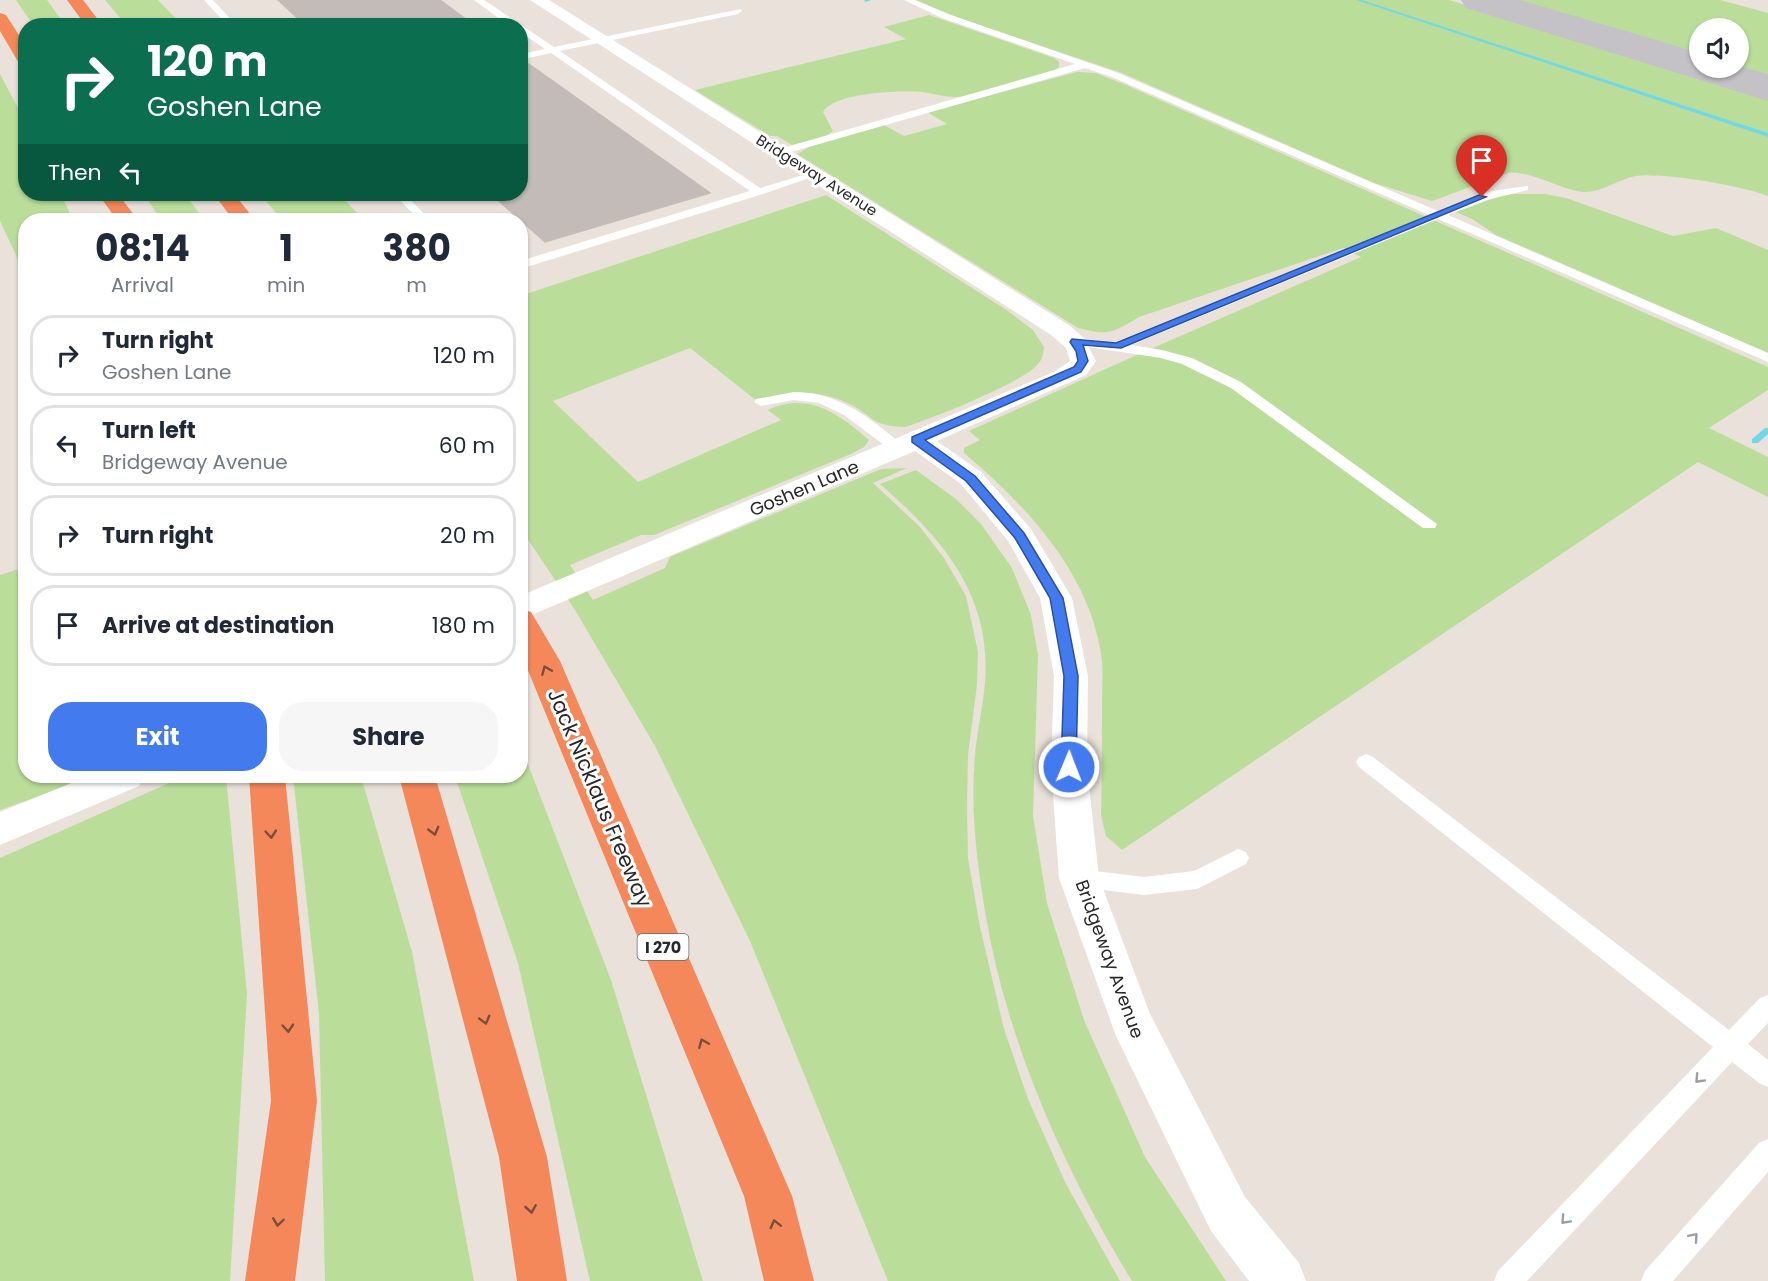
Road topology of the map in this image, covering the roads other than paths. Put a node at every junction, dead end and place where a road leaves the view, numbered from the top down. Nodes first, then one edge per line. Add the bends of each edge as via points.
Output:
1 (75, 0) edge
2 (208, 0) edge
3 (478, 0) edge
4 (538, 0) edge
5 (908, 0) edge
6 (728, 5) dead end
7 (0, 18) edge
8 (89, 18) edge
9 (225, 18) edge
10 (504, 18) edge
11 (528, 33) edge
12 (601, 39) junction
13 (18, 48) edge
14 (553, 50) junction
15 (528, 55) edge
16 (1087, 64) junction
17 (780, 152) junction
18 (816, 174) junction
19 (1524, 188) dead end
20 (759, 192) junction
21 (229, 201) edge
22 (406, 201) edge
23 (239, 213) edge
24 (418, 213) edge
25 (1438, 214) junction
26 (528, 263) edge
27 (1117, 346) junction
28 (1079, 351) junction
29 (1768, 358) edge
30 (761, 402) dead end
31 (907, 443) junction
32 (1430, 524) dead end
33 (528, 606) edge
34 (528, 634) edge
35 (1366, 762) dead end
36 (108, 783) edge
37 (268, 783) edge
38 (419, 783) edge
39 (0, 829) edge
40 (1238, 858) dead end
41 (1079, 878) junction
42 (1768, 1006) edge
43 (1730, 1046) junction
44 (1768, 1075) edge
45 (1768, 1152) edge
46 (270, 1281) edge
47 (542, 1281) edge
48 (789, 1281) edge
49 (1281, 1281) edge
50 (1508, 1281) edge
51 (1655, 1281) edge

1 - 8 highway
2 - 9 lane
3 - 10 lane
4 - 12 street, Bridgeway Avenue
5 - 16 lane
6 - 12 lane via 738,11
7 - 13 highway
11 - 14 lane
12 - 14 lane
12 - 17 street, Bridgeway Avenue
14 - 15 lane
14 - 20 lane
16 - 17 lane
16 - 25 lane
17 - 18 street, Bridgeway Avenue
18 - 20 lane
18 - 28 street, Bridgeway Avenue via 1035,314
19 - 25 lane via 1499,191
20 - 26 lane
21 - 23 highway
22 - 24 lane
25 - 27 lane
25 - 29 lane
27 - 28 lane
27 - 32 lane via 1187,361 1236,385
28 - 31 street, Goshen Lane via 1077,370
30 - 31 lane via 796,396 825,399
31 - 33 street, Goshen Lane
31 - 41 street, Bridgeway Avenue via 971,478 1020,536 1056,598 1071,676 1069,767
48 -> 34 highway, Jack Nicklaus Freeway / I 270 via 768,1196 543,661
35 - 43 lane
36 - 39 street
37 -> 46 highway via 294,1101
38 -> 47 highway via 523,1157
40 - 41 lane via 1197,880 1144,886
41 - 49 street, Bridgeway Avenue via 1131,1022 1228,1214
42 - 43 lane
43 - 44 lane
43 -> 50 lane
51 -> 45 lane

